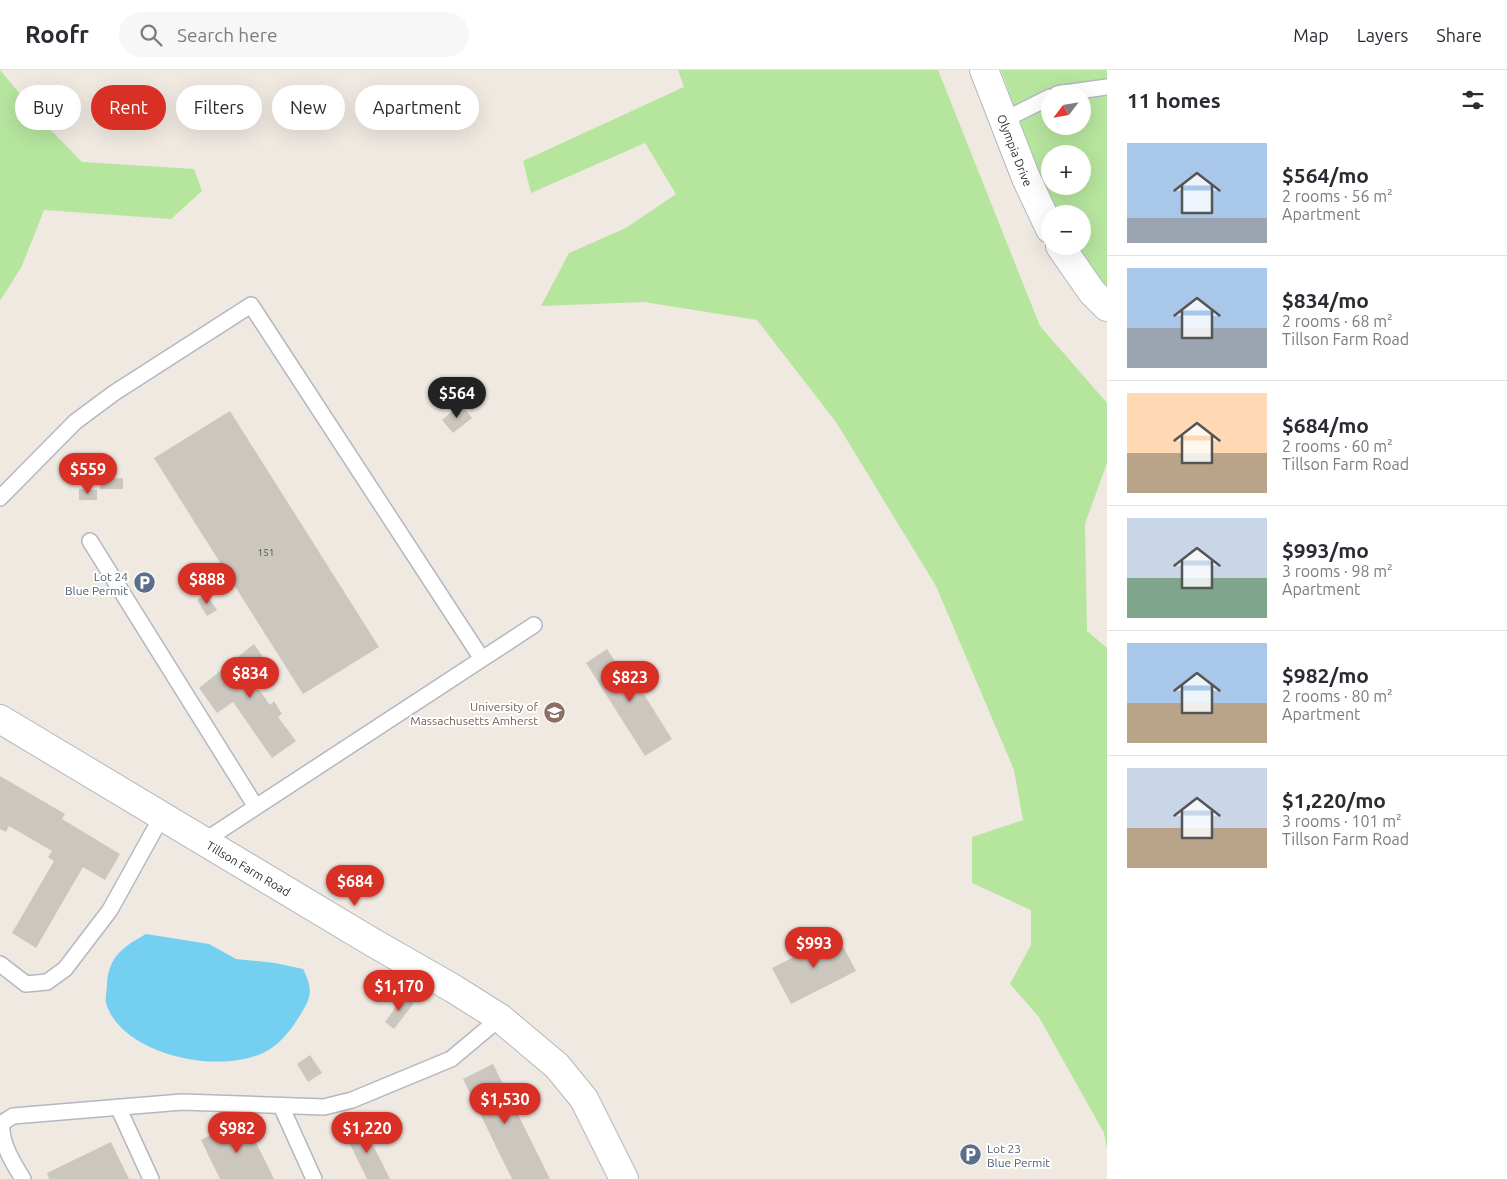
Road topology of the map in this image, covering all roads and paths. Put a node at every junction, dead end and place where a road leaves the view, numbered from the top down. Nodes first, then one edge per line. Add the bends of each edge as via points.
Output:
1 (984, 70) edge
2 (1107, 87) edge
3 (1091, 89) edge
4 (1041, 102) edge
5 (1004, 120) junction
6 (1041, 210) edge
7 (1066, 255) edge
8 (1107, 307) edge
9 (0, 498) edge
10 (90, 541) dead end
11 (534, 625) dead end
12 (482, 659) junction
13 (0, 718) edge
14 (256, 807) junction
15 (162, 816) junction
16 (204, 841) junction
17 (0, 964) edge
18 (500, 1018) junction
19 (281, 1106) junction
20 (118, 1107) junction
21 (6, 1113) edge
22 (5, 1158) edge
23 (23, 1179) edge
24 (151, 1179) edge
25 (314, 1179) edge
26 (624, 1179) edge

1 - 5 street, Olympia Drive
2 - 3 lane
4 - 5 lane
5 - 6 street, Olympia Drive
7 - 8 street via 1092,292
9 - 12 lane via 75,422 114,393 251,305
10 - 14 lane
11 - 12 lane
12 - 14 lane
13 - 15 street, Tillson Farm Road
14 - 16 lane
15 - 16 street, Tillson Farm Road
15 - 17 lane via 110,910 65,969 47,982 26,984
16 - 18 street, Tillson Farm Road
18 - 19 lane via 451,1059 352,1100 324,1107
18 - 26 street, Tillson Farm Road via 557,1066 584,1099
19 - 20 lane via 182,1102
19 - 25 lane
20 - 21 lane
20 - 24 lane
21 - 22 lane via 1,1131
22 - 23 lane

